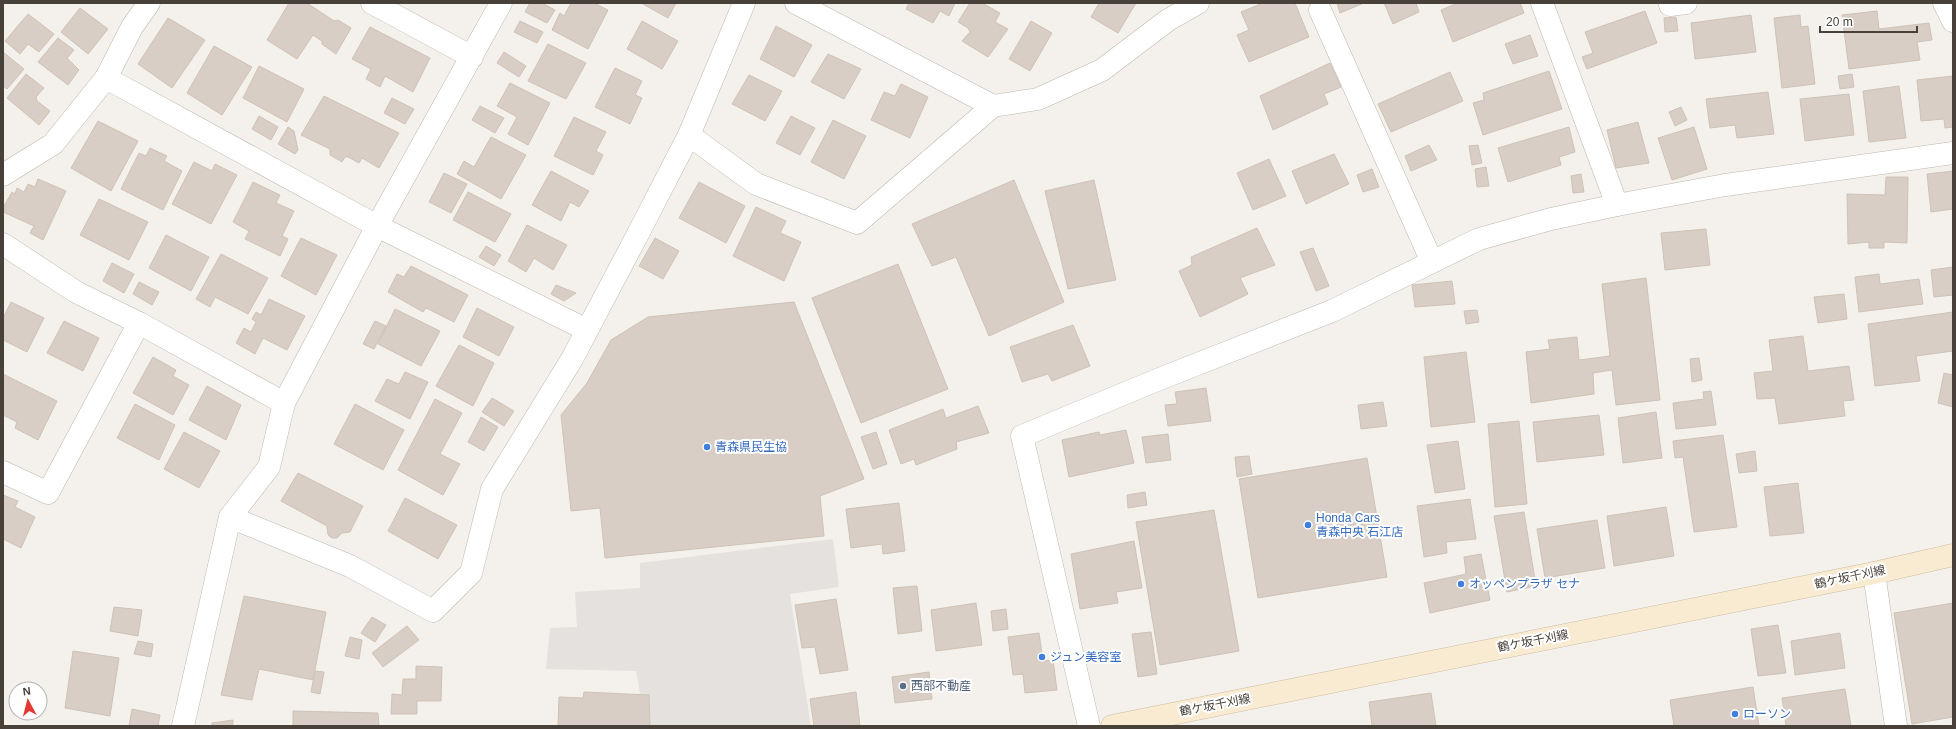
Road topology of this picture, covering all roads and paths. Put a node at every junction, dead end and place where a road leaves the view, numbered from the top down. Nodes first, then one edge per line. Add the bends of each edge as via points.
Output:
1 (149, 3) edge
2 (372, 3) edge
3 (501, 3) edge
4 (744, 3) edge
5 (796, 3) edge
6 (1198, 3) edge
7 (1542, 3) edge
8 (1944, 3) edge
9 (1320, 10) dead end
10 (1953, 21) edge
11 (472, 57) junction
12 (106, 78) junction
13 (993, 106) junction
14 (689, 135) junction
15 (1953, 154) edge
16 (3, 175) edge
17 (1617, 205) junction
18 (378, 226) junction
19 (3, 244) edge
20 (1432, 262) junction
21 (139, 323) junction
22 (587, 330) junction
23 (284, 403) junction
24 (3, 472) edge
25 (230, 517) junction
26 (1953, 555) edge
27 (1874, 573) junction
28 (183, 726) edge
29 (1089, 726) edge
30 (1112, 726) edge
31 (1896, 726) edge

1 - 12 street via 132,27
2 - 11 street
3 - 11 street
4 - 14 street
5 - 13 street
6 - 13 street via 1168,20 1102,70 1038,99
7 - 17 street
8 - 10 street
9 - 20 street
11 - 18 street
12 - 16 street via 53,144
12 - 18 street
13 - 14 street via 856,222 756,184
14 - 22 street
15 - 17 street via 1724,184
17 - 20 street via 1551,219 1479,239
18 - 22 street
18 - 23 street
19 - 21 street via 76,292
20 - 29 street via 1332,311 1022,436
21 - 23 street
21 - 24 street via 48,493
22 - 25 street via 492,489 471,573 433,611 350,566
23 - 25 street via 269,467
25 - 28 street
26 - 27 main road, 鶴ケ坂千刈線
27 - 30 main road, 鶴ケ坂千刈線
27 - 31 street

